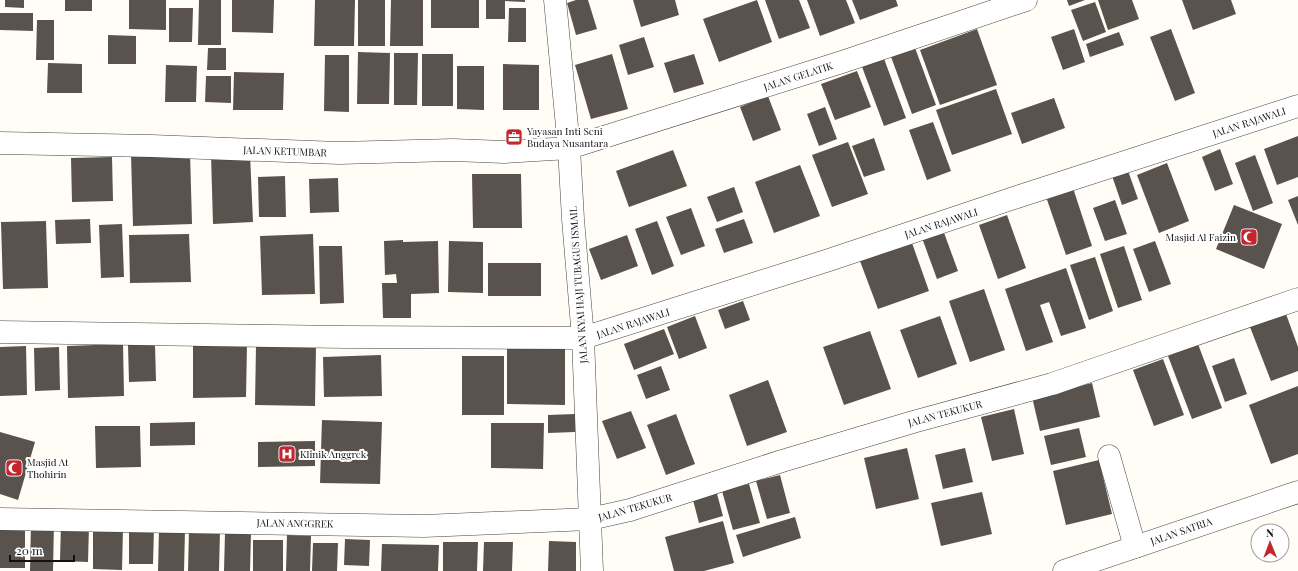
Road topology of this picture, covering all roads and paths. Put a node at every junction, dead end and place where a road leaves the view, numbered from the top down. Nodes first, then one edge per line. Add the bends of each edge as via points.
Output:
1 (555, 0) edge
2 (1026, 0) edge
3 (1298, 106) edge
4 (0, 142) edge
5 (569, 148) junction
6 (1298, 299) edge
7 (0, 332) edge
8 (584, 338) junction
9 (1110, 456) dead end
10 (1298, 492) edge
11 (0, 519) edge
12 (590, 519) junction
13 (1135, 547) junction
14 (592, 571) edge
15 (1064, 571) edge

1 - 5 street, JALAN KYAI HAJI TUBAGUS ISMAIL
2 - 5 street, JALAN GELATIK via 842,62
3 - 8 street, JALAN RAJAWALI
4 - 5 street, JALAN KETUMBAR via 339,153 453,150 504,152
5 - 8 street, JALAN KYAI HAJI TUBAGUS ISMAIL
6 - 12 street, JALAN TEKUKUR via 1052,384 891,428 630,510
7 - 8 street, JALAN RAJAWALI
8 - 12 street, JALAN KYAI HAJI TUBAGUS ISMAIL
9 - 13 street
10 - 13 street, JALAN SATRIA
11 - 12 street, JALAN ANGGREK via 424,526
12 - 14 street, JALAN KYAI HAJI TUBAGUS ISMAIL
13 - 15 street, JALAN SATRIA

